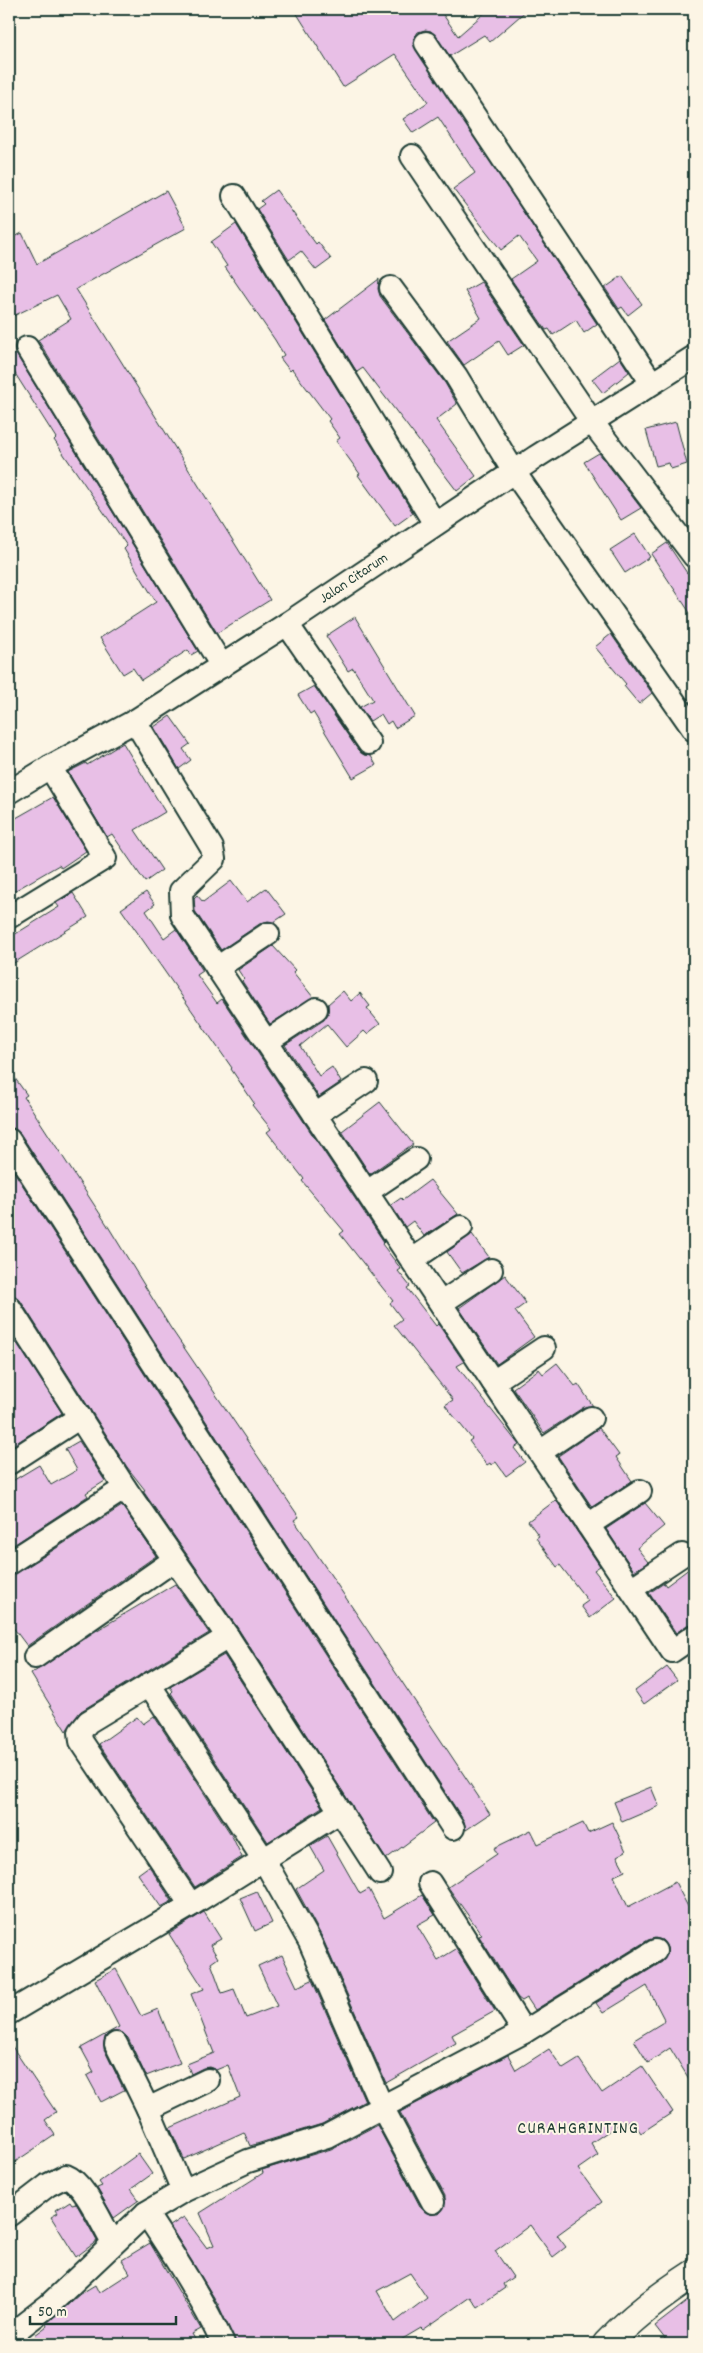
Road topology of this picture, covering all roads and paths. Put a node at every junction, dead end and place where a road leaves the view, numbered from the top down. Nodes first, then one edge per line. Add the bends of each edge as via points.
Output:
1 (426, 43) dead end
2 (412, 156) dead end
3 (234, 196) dead end
4 (390, 288) dead end
5 (27, 348) dead end
6 (694, 357) edge
7 (652, 383) junction
8 (592, 422) junction
9 (523, 466) junction
10 (435, 524) junction
11 (694, 556) edge
12 (287, 624) junction
13 (222, 666) junction
14 (134, 721) junction
15 (694, 730) edge
16 (369, 743) dead end
17 (50, 767) junction
18 (9, 792) edge
19 (9, 917) edge
20 (268, 934) dead end
21 (217, 968) junction
22 (316, 1009) dead end
23 (266, 1042) junction
24 (366, 1081) dead end
25 (315, 1115) junction
26 (9, 1140) edge
27 (416, 1159) dead end
28 (366, 1192) junction
29 (461, 1227) dead end
30 (412, 1260) junction
31 (491, 1270) dead end
32 (441, 1303) junction
33 (9, 1307) edge
34 (16, 1332) edge
35 (544, 1348) dead end
36 (493, 1382) junction
37 (80, 1417) junction
38 (591, 1418) dead end
39 (540, 1452) junction
40 (9, 1463) edge
41 (125, 1488) junction
42 (640, 1491) dead end
43 (588, 1524) junction
44 (682, 1555) dead end
45 (174, 1560) junction
46 (9, 1563) edge
47 (631, 1589) junction
48 (694, 1636) edge
49 (228, 1637) junction
50 (34, 1657) dead end
51 (149, 1684) junction
52 (342, 1811) junction
53 (453, 1828) dead end
54 (264, 1860) junction
55 (380, 1874) dead end
56 (430, 1883) dead end
57 (191, 1905) junction
58 (655, 1951) dead end
59 (9, 2013) edge
60 (524, 2032) junction
61 (116, 2044) dead end
62 (208, 2080) dead end
63 (382, 2107) junction
64 (148, 2109) junction
65 (183, 2191) junction
66 (433, 2202) dead end
67 (146, 2213) junction
68 (9, 2215) edge
69 (113, 2243) junction
70 (694, 2274) edge
71 (9, 2336) edge
72 (223, 2344) edge
73 (607, 2344) edge

1 - 7 street
2 - 8 street
3 - 10 street
4 - 9 street
5 - 13 street
6 - 7 street, Jalan Citarum
7 - 8 street, Jalan Citarum
8 - 9 street, Jalan Citarum
8 - 11 street
9 - 10 street, Jalan Citarum
9 - 15 street
10 - 12 street, Jalan Citarum
12 - 13 street, Jalan Citarum
12 - 16 street
13 - 14 street, Jalan Citarum
14 - 17 street, Jalan Citarum
14 - 21 street via 212,848 214,859 181,891 180,900 182,915
17 - 18 street, Jalan Citarum
17 - 19 street via 104,858
20 - 21 street
21 - 23 street
22 - 23 street
23 - 25 street
24 - 25 street
25 - 28 street
26 - 53 street
27 - 28 street
28 - 30 street
29 - 30 street
30 - 32 street
31 - 32 street
32 - 36 street
33 - 34 street
34 - 37 street
35 - 36 street
36 - 39 street
37 - 40 street
37 - 41 street
38 - 39 street
39 - 43 street
41 - 45 street
41 - 46 street
42 - 43 street
43 - 47 street
44 - 47 street
45 - 49 street
45 - 50 street
47 - 48 street via 672,1650
49 - 51 street
49 - 52 street
51 - 54 street
51 - 57 street via 88,1722 80,1732 81,1740
52 - 54 street
52 - 55 street
54 - 57 street
54 - 63 street via 310,1942
56 - 60 street
57 - 59 street
58 - 60 street
60 - 63 street
61 - 64 street
62 - 64 street
63 - 65 street via 326,2136 248,2161
63 - 66 street
64 - 65 street
65 - 67 street
67 - 69 street
67 - 72 street via 186,2274
68 - 69 street via 48,2185 66,2176 75,2179 84,2191
69 - 71 street via 49,2305
70 - 73 main road via 664,2294

